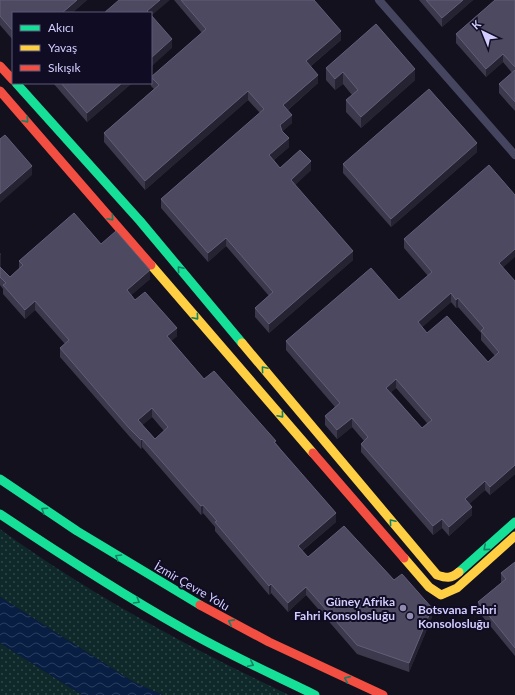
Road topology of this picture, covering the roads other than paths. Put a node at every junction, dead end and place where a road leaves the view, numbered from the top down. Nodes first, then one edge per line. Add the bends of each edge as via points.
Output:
1 (379, 0) edge
2 (0, 66) edge
3 (12, 79) edge
4 (17, 84) edge
5 (0, 91) edge
6 (515, 156) edge
7 (0, 479) edge
8 (0, 514) edge
9 (515, 522) edge
10 (515, 536) edge
11 (445, 578) junction
12 (441, 595) junction
13 (315, 695) edge
14 (383, 695) edge

1 - 6 street
2 - 3 main road
11 -> 4 main road via 437,576 140,221
5 -> 12 main road via 429,587
14 -> 7 main road, İzmir Çevre Yolu via 269,642 179,593 77,531
8 -> 13 main road via 67,560 167,619 211,644
9 -> 11 main road via 453,576
10 - 12 main road via 457,588
11 - 12 main road

